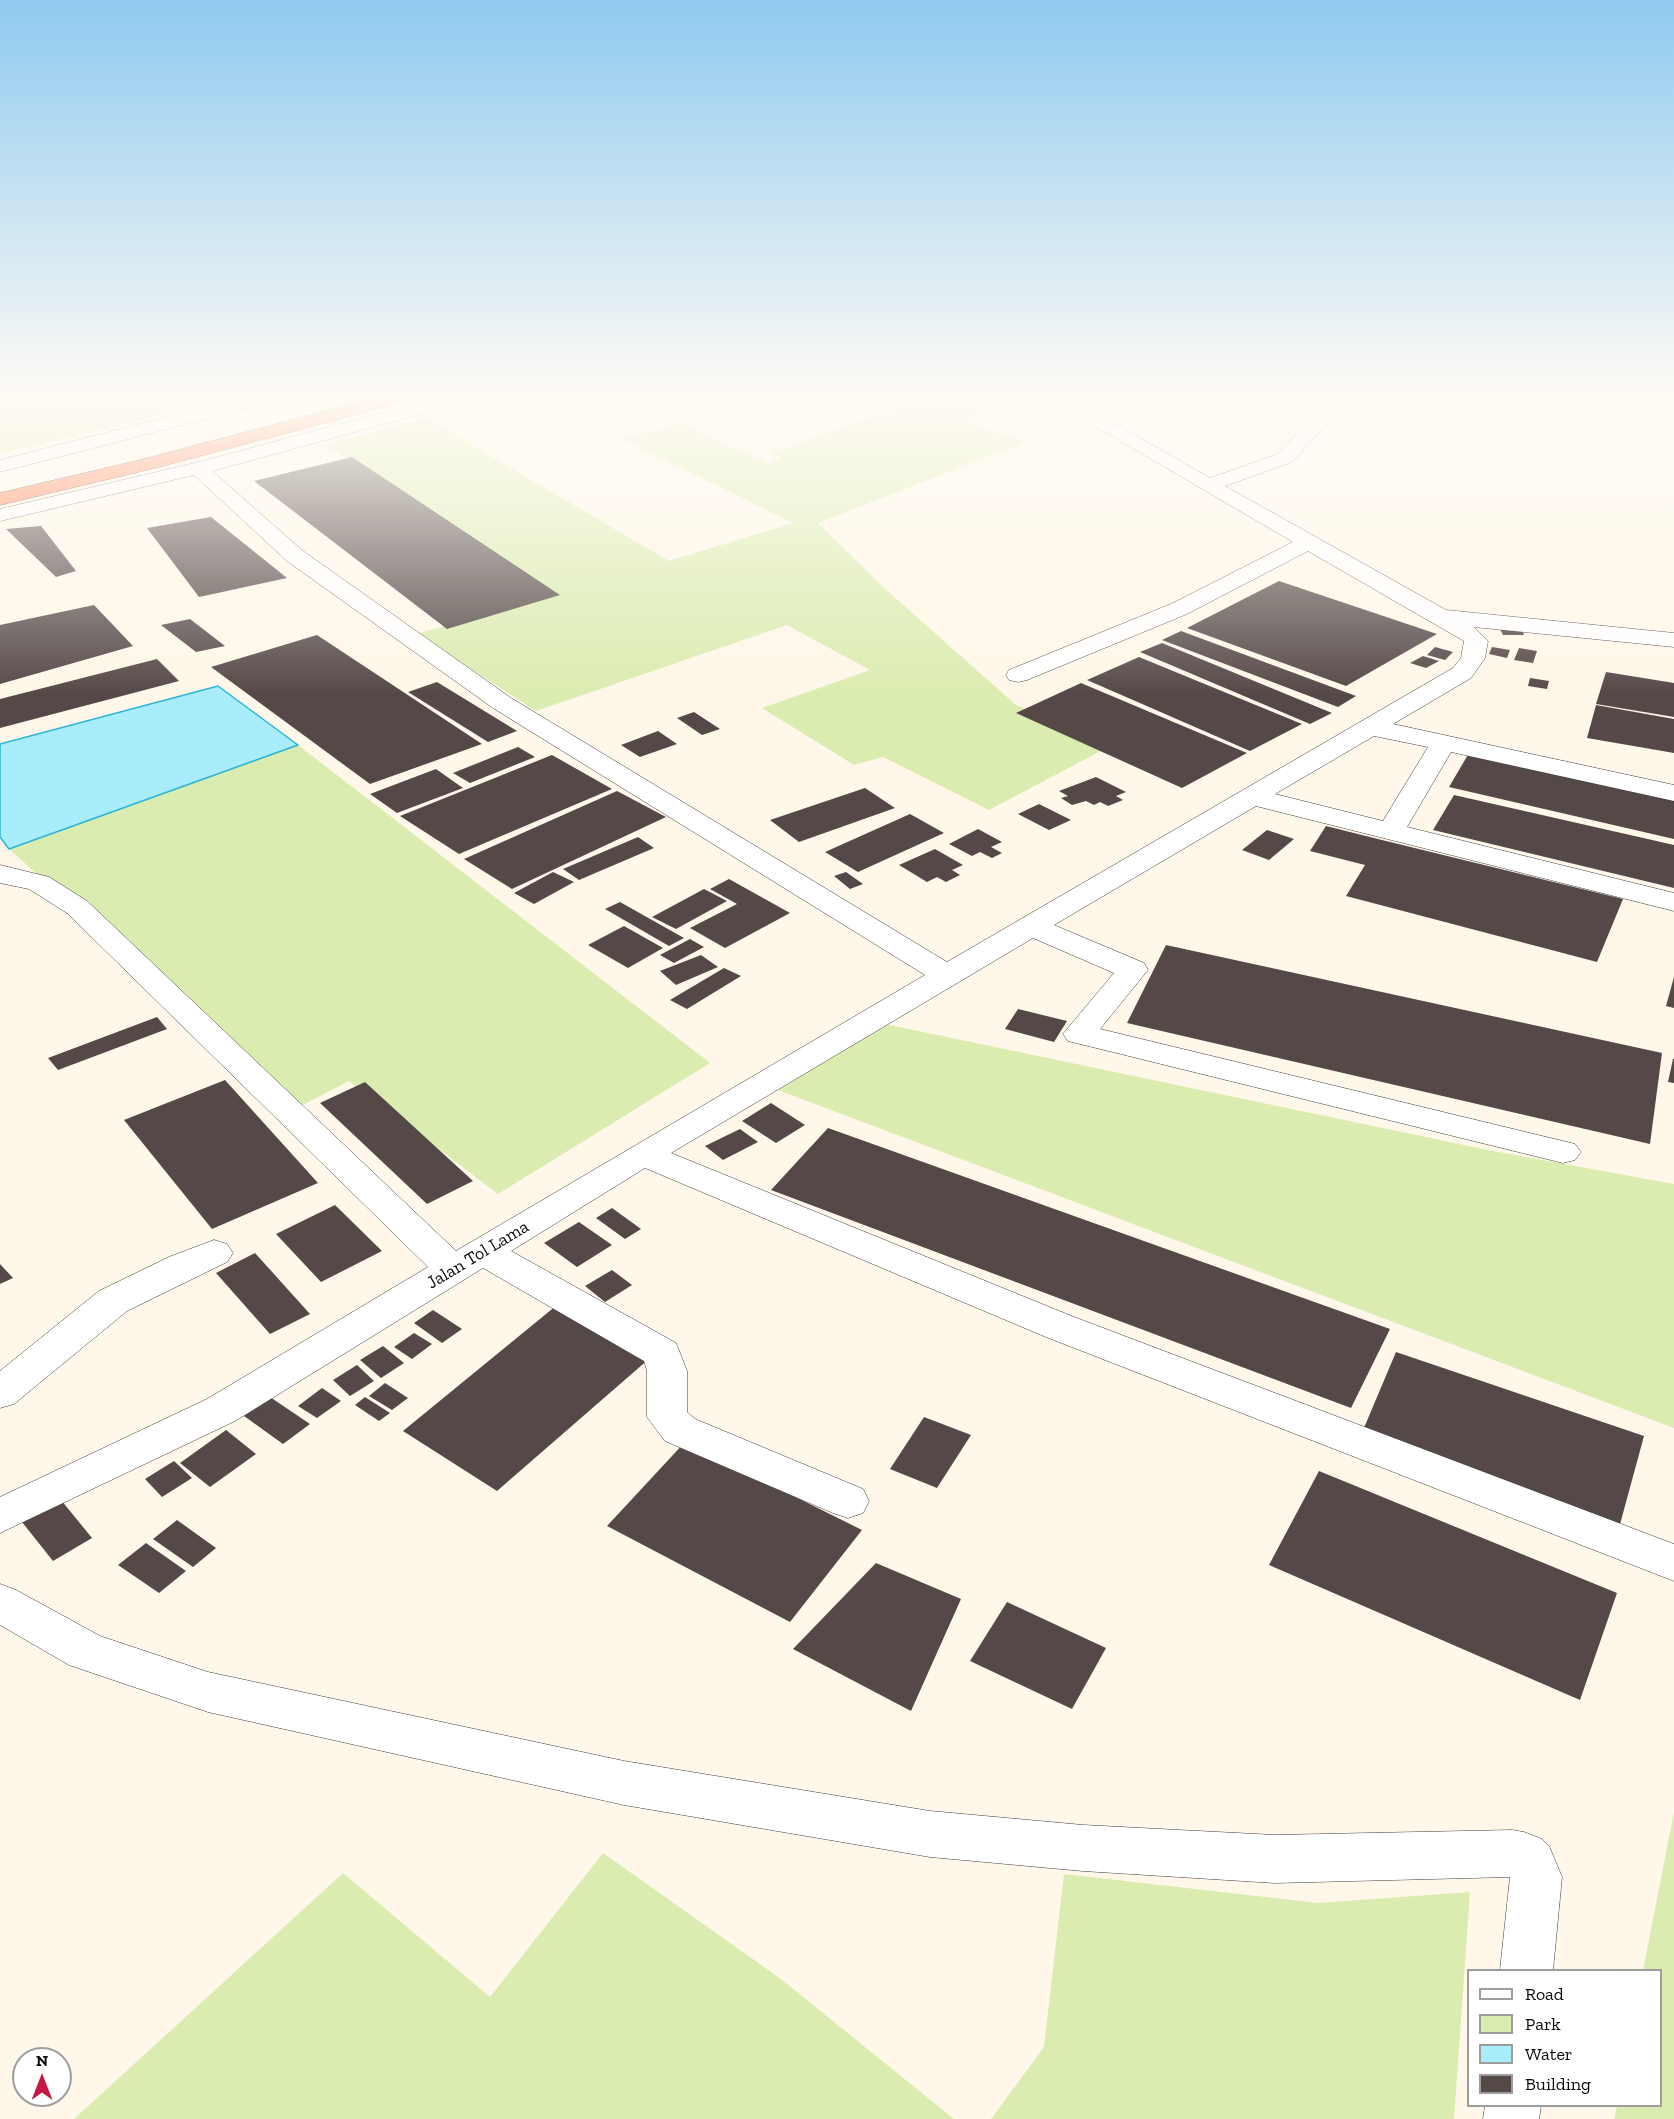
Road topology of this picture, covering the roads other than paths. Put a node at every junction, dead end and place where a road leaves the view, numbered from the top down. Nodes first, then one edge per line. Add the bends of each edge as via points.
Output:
1 (76, 497) edge
2 (231, 497) edge
3 (1229, 497) edge
4 (0, 515) edge
5 (1309, 542) junction
6 (1442, 617) junction
7 (1674, 640) edge
8 (1018, 675) dead end
9 (1370, 727) junction
10 (1444, 743) junction
11 (1674, 793) edge
12 (1253, 797) junction
13 (1390, 832) junction
14 (0, 874) edge
15 (1674, 902) edge
16 (1030, 926) junction
17 (946, 975) junction
18 (1563, 1152) dead end
19 (643, 1154) junction
20 (214, 1253) dead end
21 (468, 1261) junction
22 (0, 1393) edge
23 (848, 1501) dead end
24 (0, 1516) edge
25 (1674, 1563) edge
26 (0, 1602) edge
27 (1526, 1969) edge

1 - 4 street
2 - 17 street via 295,556 502,703
3 - 5 street
5 - 6 street
5 - 8 street via 1179,609
6 - 7 street
6 - 9 street, Jalan Tol Lama via 1472,635 1476,641 1473,658 1462,673
9 - 10 street
9 - 12 street, Jalan Tol Lama
10 - 11 street
10 - 13 street
12 - 13 street
12 - 16 street, Jalan Tol Lama
13 - 15 street
14 - 21 street via 39,883 77,907
16 - 17 street, Jalan Tol Lama
16 - 18 street via 1133,970 1079,1034
17 - 19 street, Jalan Tol Lama
19 - 21 street, Jalan Tol Lama
19 - 25 street via 1060,1327
20 - 22 street via 113,1301
21 - 23 street via 662,1353 667,1371 667,1416 680,1430
21 - 24 street, Jalan Tol Lama via 221,1410
26 - 27 street via 85,1650 207,1692 624,1783 930,1834 1083,1848 1275,1858 1512,1853 1531,1863 1536,1877

